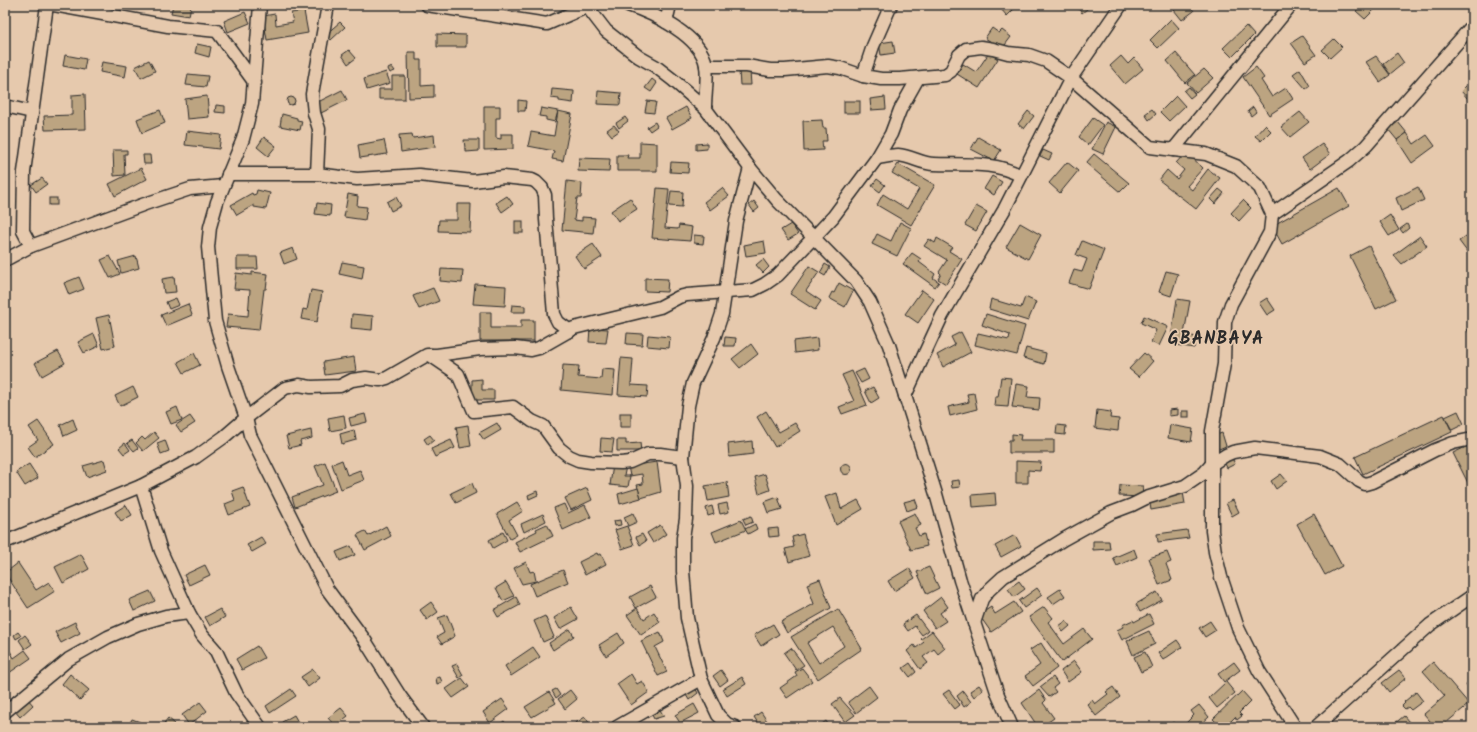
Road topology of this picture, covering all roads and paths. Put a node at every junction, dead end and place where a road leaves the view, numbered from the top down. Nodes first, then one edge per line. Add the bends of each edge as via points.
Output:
1 (47, 5) edge
2 (54, 5) edge
3 (260, 5) edge
4 (328, 5) edge
5 (427, 5) edge
6 (628, 5) edge
7 (670, 5) edge
8 (891, 5) edge
9 (1120, 5) edge
10 (1291, 5) edge
11 (588, 6) edge
12 (666, 22) junction
13 (1472, 26) edge
14 (706, 66) junction
15 (863, 76) junction
16 (918, 78) junction
17 (1071, 78) junction
18 (255, 83) junction
19 (5, 106) edge
20 (705, 108) junction
21 (32, 112) junction
22 (1173, 150) junction
23 (877, 158) junction
24 (750, 168) junction
25 (228, 174) junction
26 (317, 174) junction
27 (1021, 176) junction
28 (223, 186) junction
29 (1272, 214) junction
30 (813, 237) junction
31 (31, 246) junction
32 (5, 260) edge
33 (726, 292) junction
34 (570, 331) junction
35 (430, 355) junction
36 (905, 396) junction
37 (246, 418) junction
38 (1472, 439) edge
39 (683, 457) junction
40 (1212, 464) junction
41 (141, 486) junction
42 (5, 542) edge
43 (1472, 596) edge
44 (189, 613) junction
45 (974, 623) junction
46 (701, 679) junction
47 (5, 712) edge
48 (260, 727) edge
49 (424, 727) edge
50 (617, 727) edge
51 (736, 727) edge
52 (1012, 727) edge
53 (1295, 727) edge
54 (1316, 727) edge

1 - 21 street
2 - 18 street via 168,26 217,32
3 - 18 street
4 - 26 street via 312,94 319,129
5 - 11 street via 548,24
6 - 12 street
7 - 12 street
8 - 15 street via 872,46
9 - 17 street
10 - 22 street
11 - 20 street via 606,31 655,66
12 - 14 street via 684,33 704,58
13 - 29 street via 1366,146 1349,161
14 - 15 street via 747,66 770,70 828,66
14 - 20 street
15 - 16 street via 900,80
16 - 17 street via 951,71 963,50 980,46 1008,53 1029,54 1046,61
16 - 23 street
17 - 22 street via 1150,147
17 - 27 street
18 - 25 street via 248,123
19 - 21 street
20 - 24 street
21 - 31 street via 24,172 23,205 23,231
22 - 29 street via 1206,154 1236,166 1260,188
23 - 27 street via 898,155 932,164 995,167 1010,170
23 - 30 street via 833,217
24 - 30 street
24 - 33 street via 736,221
25 - 26 street
25 - 28 street
26 - 34 street via 357,179 419,175 473,181 504,178 536,182 545,194 554,314 558,322
27 - 36 street via 942,316
28 - 31 street via 190,189
28 - 37 street via 210,227 208,247 215,321
29 - 40 street via 1270,232 1225,322 1224,364 1212,430
30 - 33 street via 778,275 766,284 753,290
30 - 36 street via 856,282 870,302 889,345
31 - 32 street
33 - 34 street via 687,295 660,307
33 - 39 street via 714,338 693,383
34 - 35 street via 540,348 531,350 480,349
35 - 37 street via 380,380 366,378 352,380 340,386 299,385 285,388
35 - 39 street via 458,374 474,411 513,407 543,426 568,456 592,462 621,463 648,454
36 - 45 street
37 - 41 street via 196,457
37 - 49 street via 258,452 327,589 364,639 403,701
38 - 40 street via 1435,450 1365,484 1358,481 1340,464 1320,456 1255,448 1233,452
39 - 46 street via 687,486 683,571 687,618
40 - 45 street via 1204,473 1184,486 1111,513 1003,577 982,599
40 - 53 street via 1212,531 1228,600 1238,628 1259,671
41 - 42 street
41 - 44 street via 161,551
43 - 54 street via 1430,625
44 - 47 street via 138,624 108,637 69,659
44 - 48 street via 202,635 216,651 236,693
45 - 52 street via 998,695
46 - 50 street
46 - 51 street via 718,715 727,724

